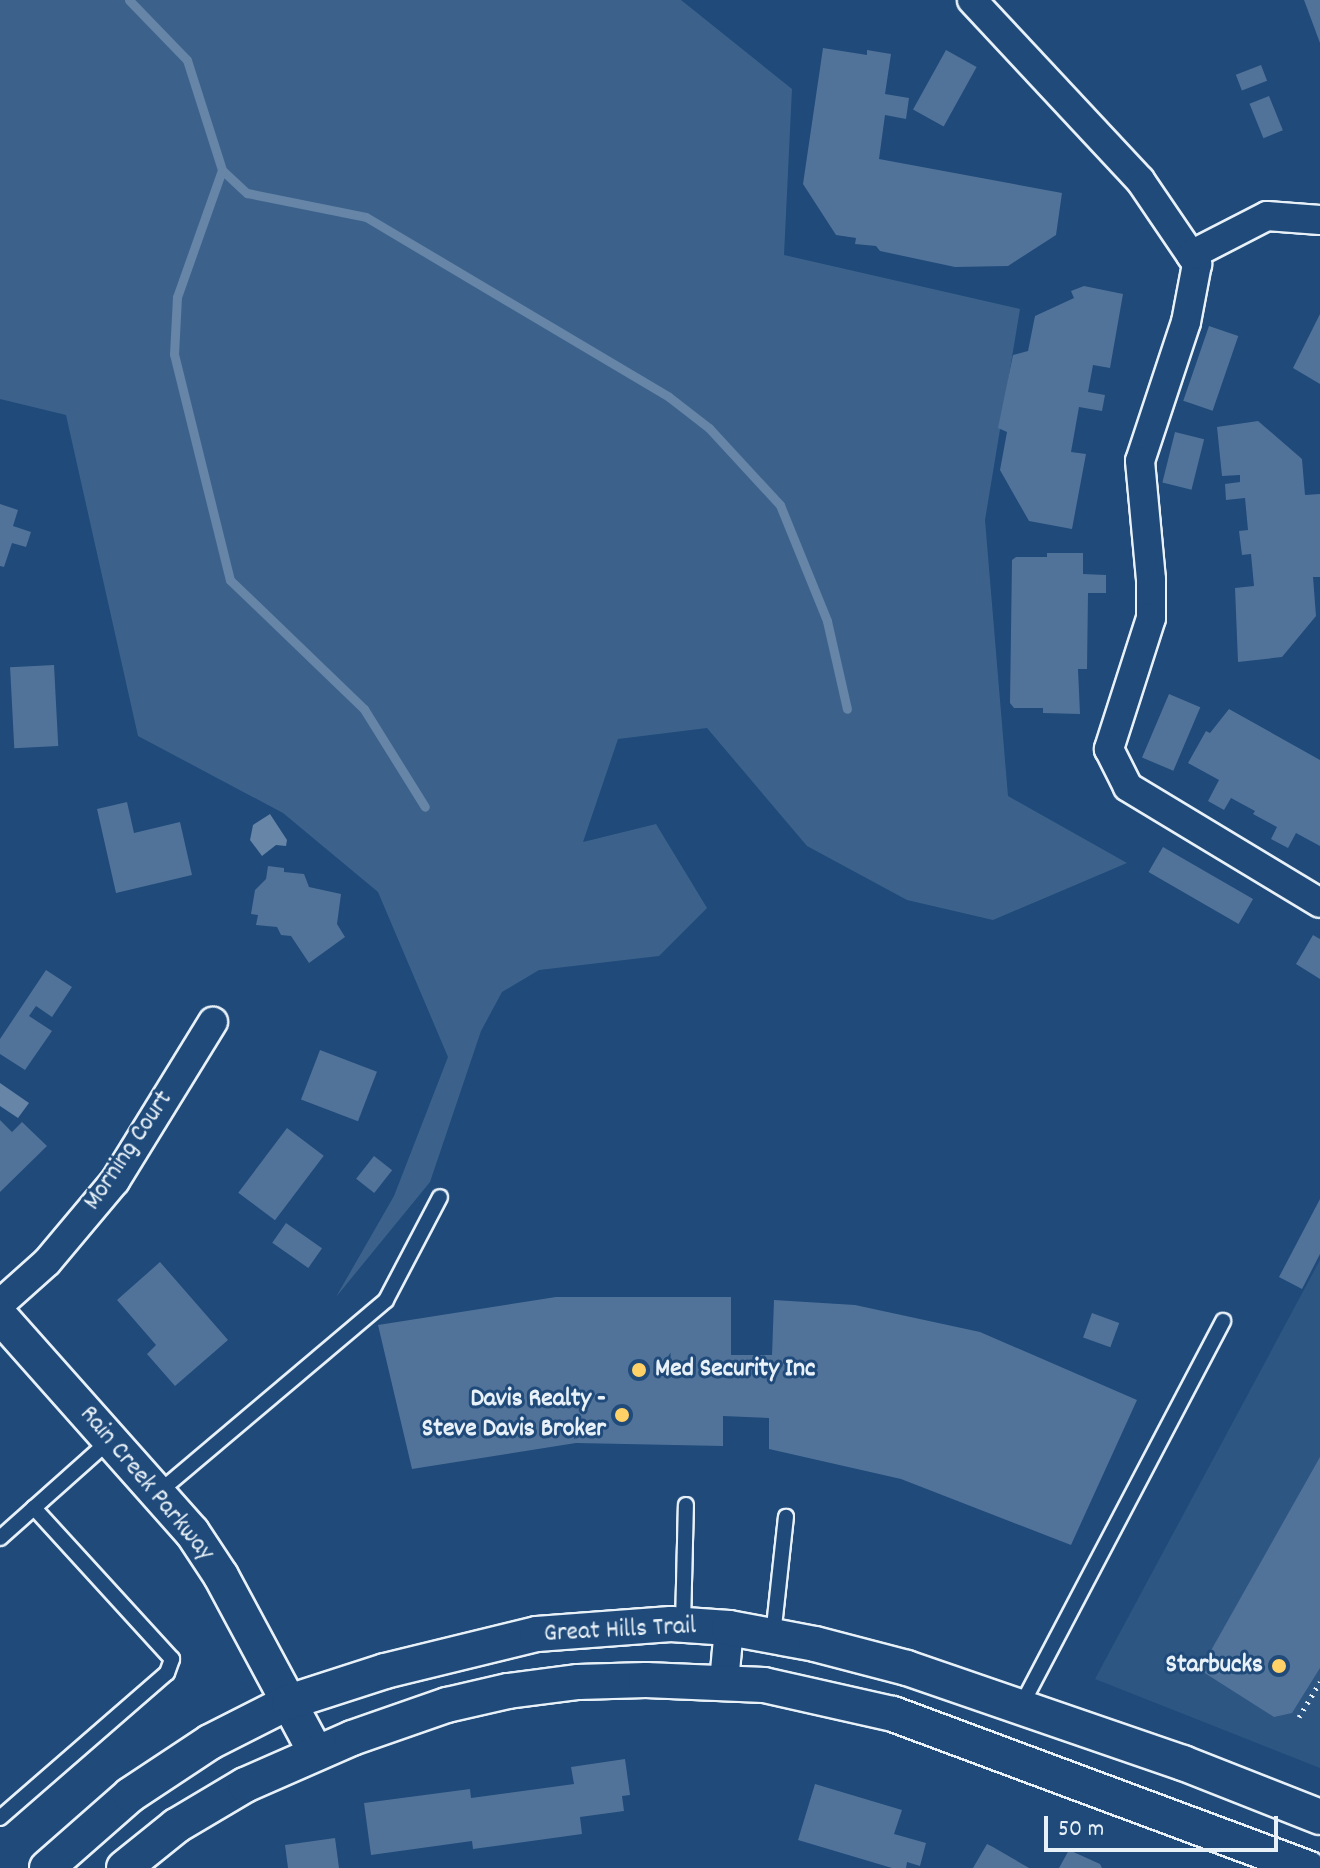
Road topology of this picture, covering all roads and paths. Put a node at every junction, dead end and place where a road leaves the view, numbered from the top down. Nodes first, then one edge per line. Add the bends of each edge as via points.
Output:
1 (972, 0) edge
2 (1320, 220) edge
3 (1191, 255) junction
4 (1320, 903) edge
5 (213, 1022) dead end
6 (440, 1197) dead end
7 (0, 1304) edge
8 (0, 1316) edge
9 (1223, 1321) dead end
10 (111, 1439) junction
11 (159, 1492) junction
12 (686, 1505) dead end
13 (34, 1508) junction
14 (786, 1517) dead end
15 (0, 1538) edge
16 (683, 1625) junction
17 (729, 1628) junction
18 (773, 1636) junction
19 (724, 1682) junction
20 (1320, 1682) edge
21 (289, 1702) junction
22 (1021, 1706) junction
23 (1299, 1717) dead end
24 (316, 1753) junction
25 (1320, 1817) edge
26 (0, 1818) edge
27 (47, 1868) edge
28 (124, 1868) edge
29 (1308, 1868) edge

1 - 3 street via 1140,180
2 - 3 street via 1267,216
3 - 4 street via 1197,264 1186,322 1140,461 1151,618 1109,749 1128,787
5 - 7 street, Morning Court via 115,1181 47,1262
6 - 11 lane via 386,1300
8 - 10 street, Rain Creek Parkway
9 - 22 lane
10 - 11 street, Rain Creek Parkway
10 - 13 lane
11 - 21 street, Rain Creek Parkway via 221,1576
12 - 16 lane
13 - 15 lane
13 - 26 lane via 172,1659 167,1673
14 - 18 lane
16 - 17 street, Great Hills Trail
16 - 21 street, Great Hills Trail via 537,1634 385,1671
17 - 18 street, Great Hills Trail
17 - 19 street
18 - 22 street, Great Hills Trail via 907,1668
19 - 24 street, Great Hills Trail via 578,1682 508,1691 447,1705
19 - 29 street, Great Hills Trail via 822,1696 893,1714
20 - 23 path
21 - 24 street, Rain Creek Parkway
21 - 27 street, Great Hills Trail via 210,1742 130,1795
22 - 25 street, Great Hills Trail
24 - 28 street, Great Hills Trail via 245,1785 176,1826

